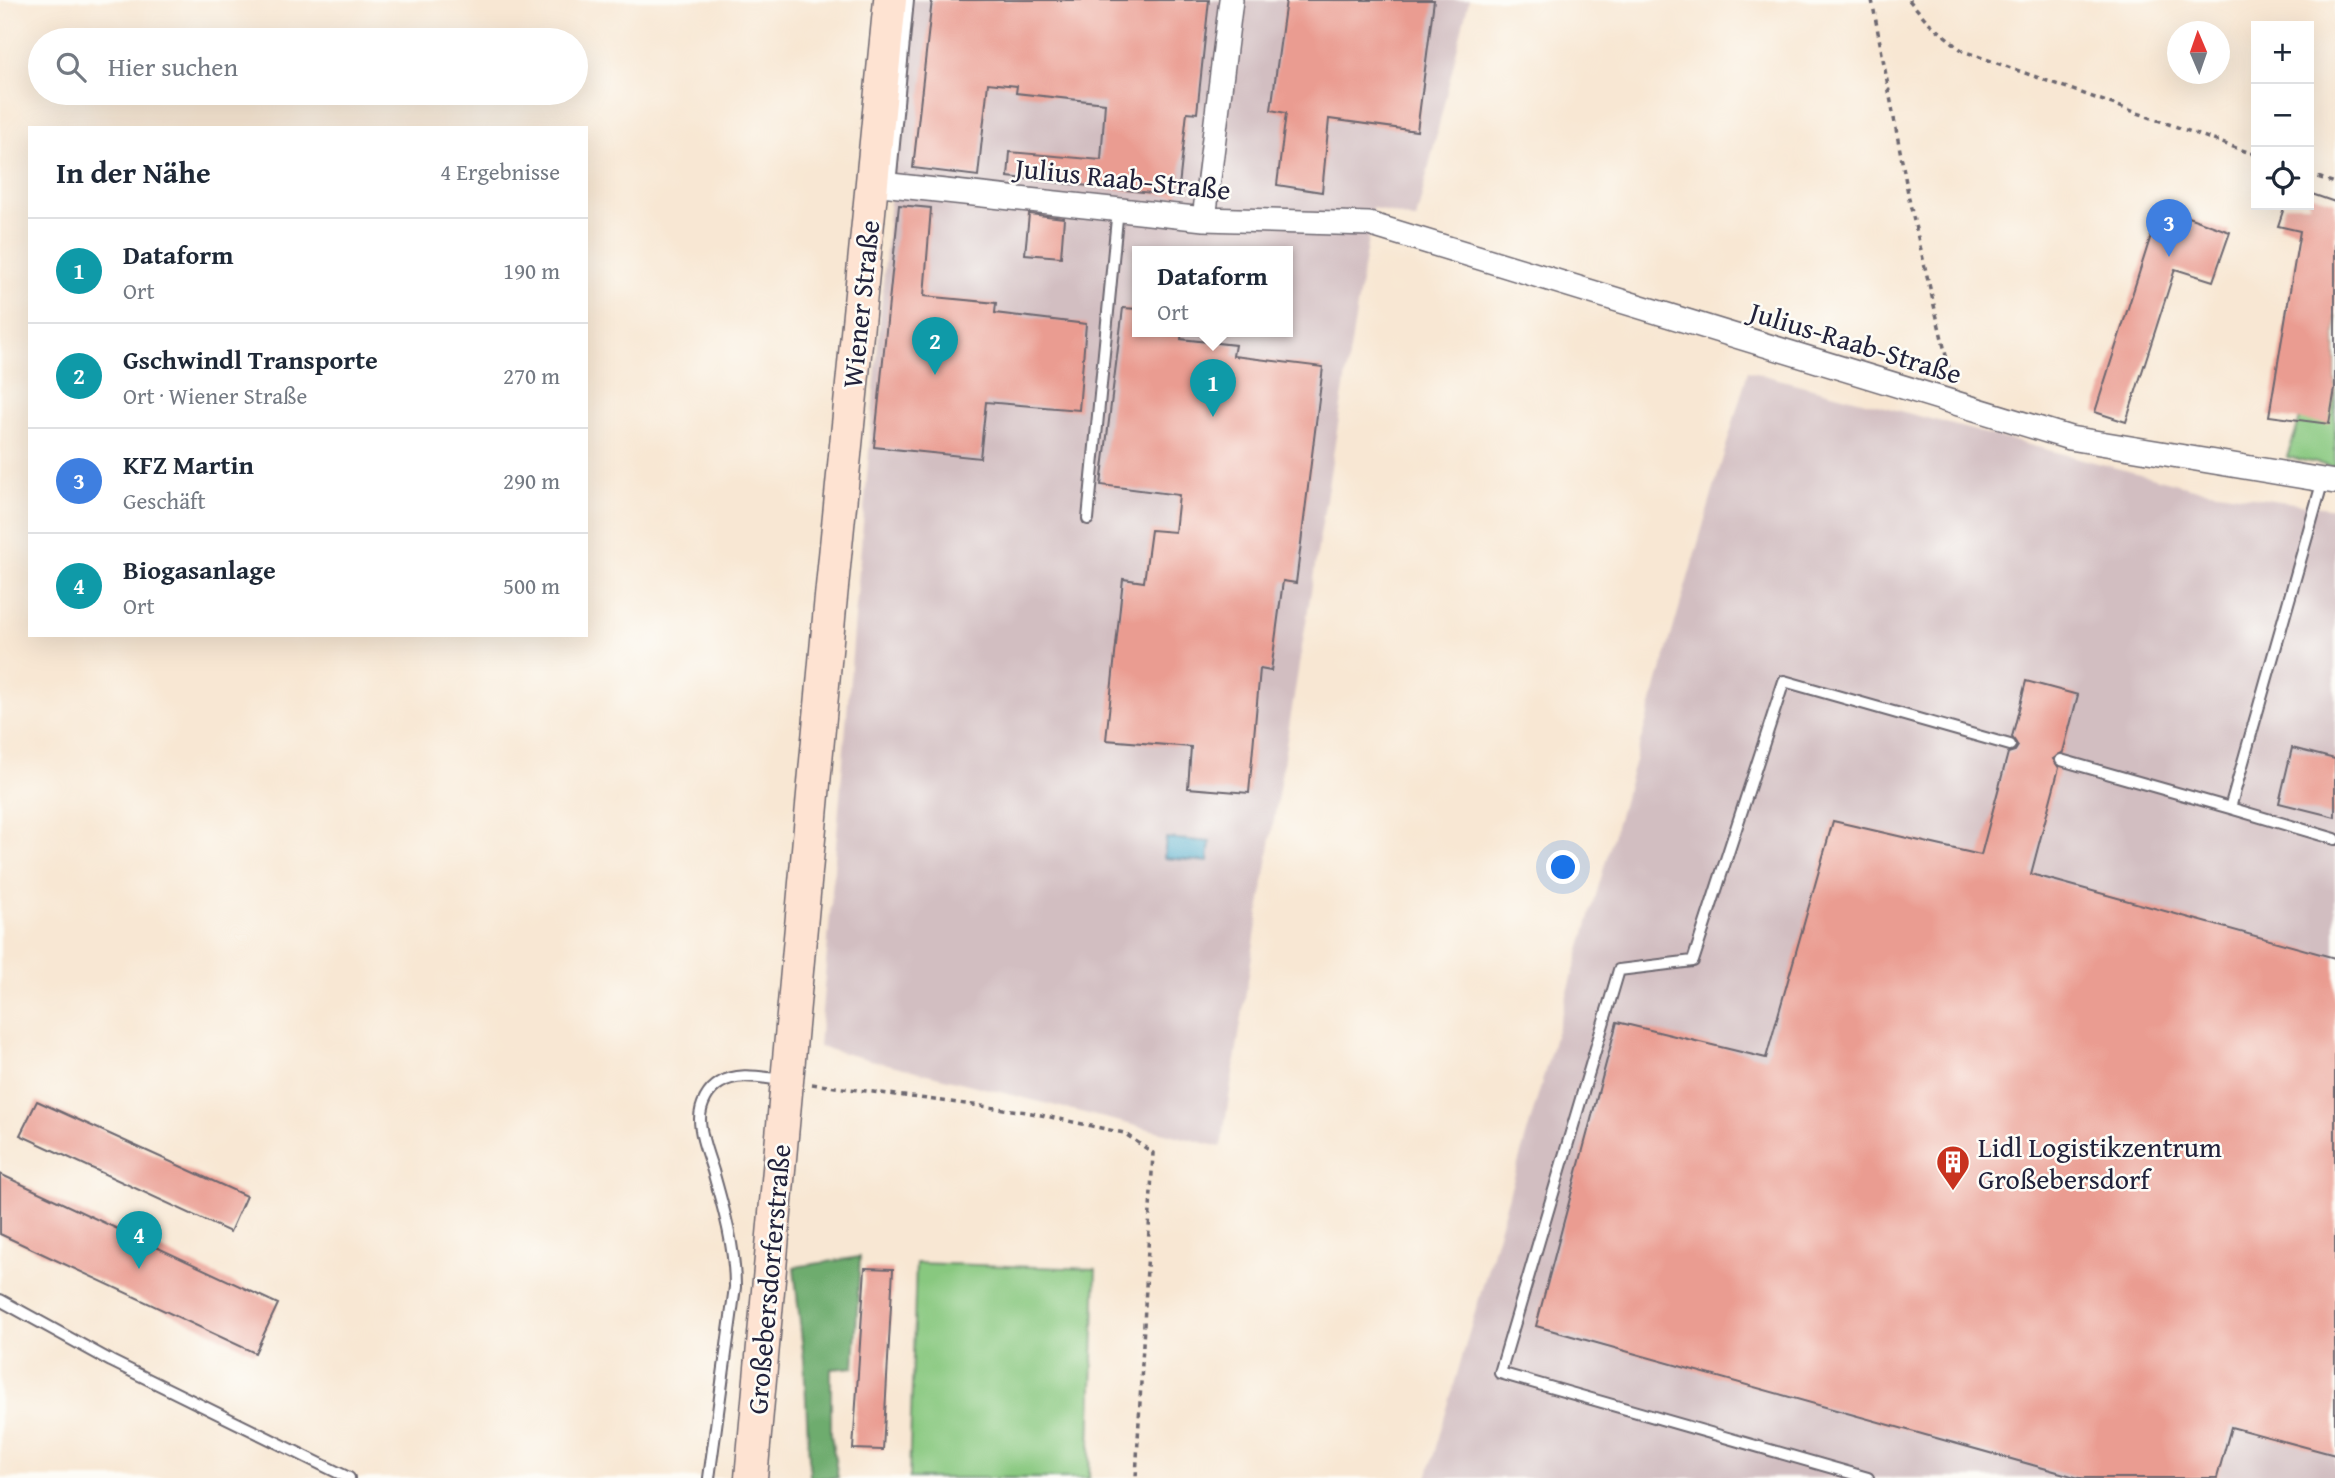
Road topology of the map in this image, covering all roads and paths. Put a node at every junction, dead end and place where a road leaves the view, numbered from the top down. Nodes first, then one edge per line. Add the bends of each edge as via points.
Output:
1 (890, 0) edge
2 (908, 0) edge
3 (1231, 0) edge
4 (1872, 0) edge
5 (1909, 0) edge
6 (2251, 153) edge
7 (2314, 176) edge
8 (2335, 183) edge
9 (881, 184) junction
10 (1118, 208) junction
11 (1204, 219) junction
12 (1368, 224) joint
13 (1958, 405) junction
14 (2329, 481) edge
15 (1088, 519) dead end
16 (2010, 745) dead end
17 (2061, 760) dead end
18 (2230, 808) junction
19 (2335, 839) edge
20 (785, 1081) junction
21 (0, 1300) edge
22 (348, 1478) edge
23 (709, 1478) edge
24 (751, 1478) edge
25 (1136, 1478) edge
26 (1868, 1478) edge

1 - 9 street, Wiener Straße
2 - 9 lane
3 - 11 street
4 - 13 path via 1910,204
5 - 6 path via 1963,51
7 - 8 path
9 - 10 street, Julius Raab-Straße
9 - 20 street, Wiener Straße via 830,607
10 - 11 street, Julius Raab-Straße
10 - 15 lane
11 - 12 street, Julius Raab-Straße
12 - 13 street, Julius-Raab-Straße
13 - 14 street, Julius-Raab-Straße via 2070,438
14 - 18 lane
16 - 26 lane via 1784,681 1693,961 1619,970 1500,1374
17 - 18 lane
18 - 19 lane
20 - 23 lane via 733,1077 709,1091 702,1104 701,1128 731,1237 736,1287
20 - 24 street, Großebersdorferstraße
20 - 25 path via 1027,1112 1124,1133 1153,1153
21 - 22 lane via 111,1361

